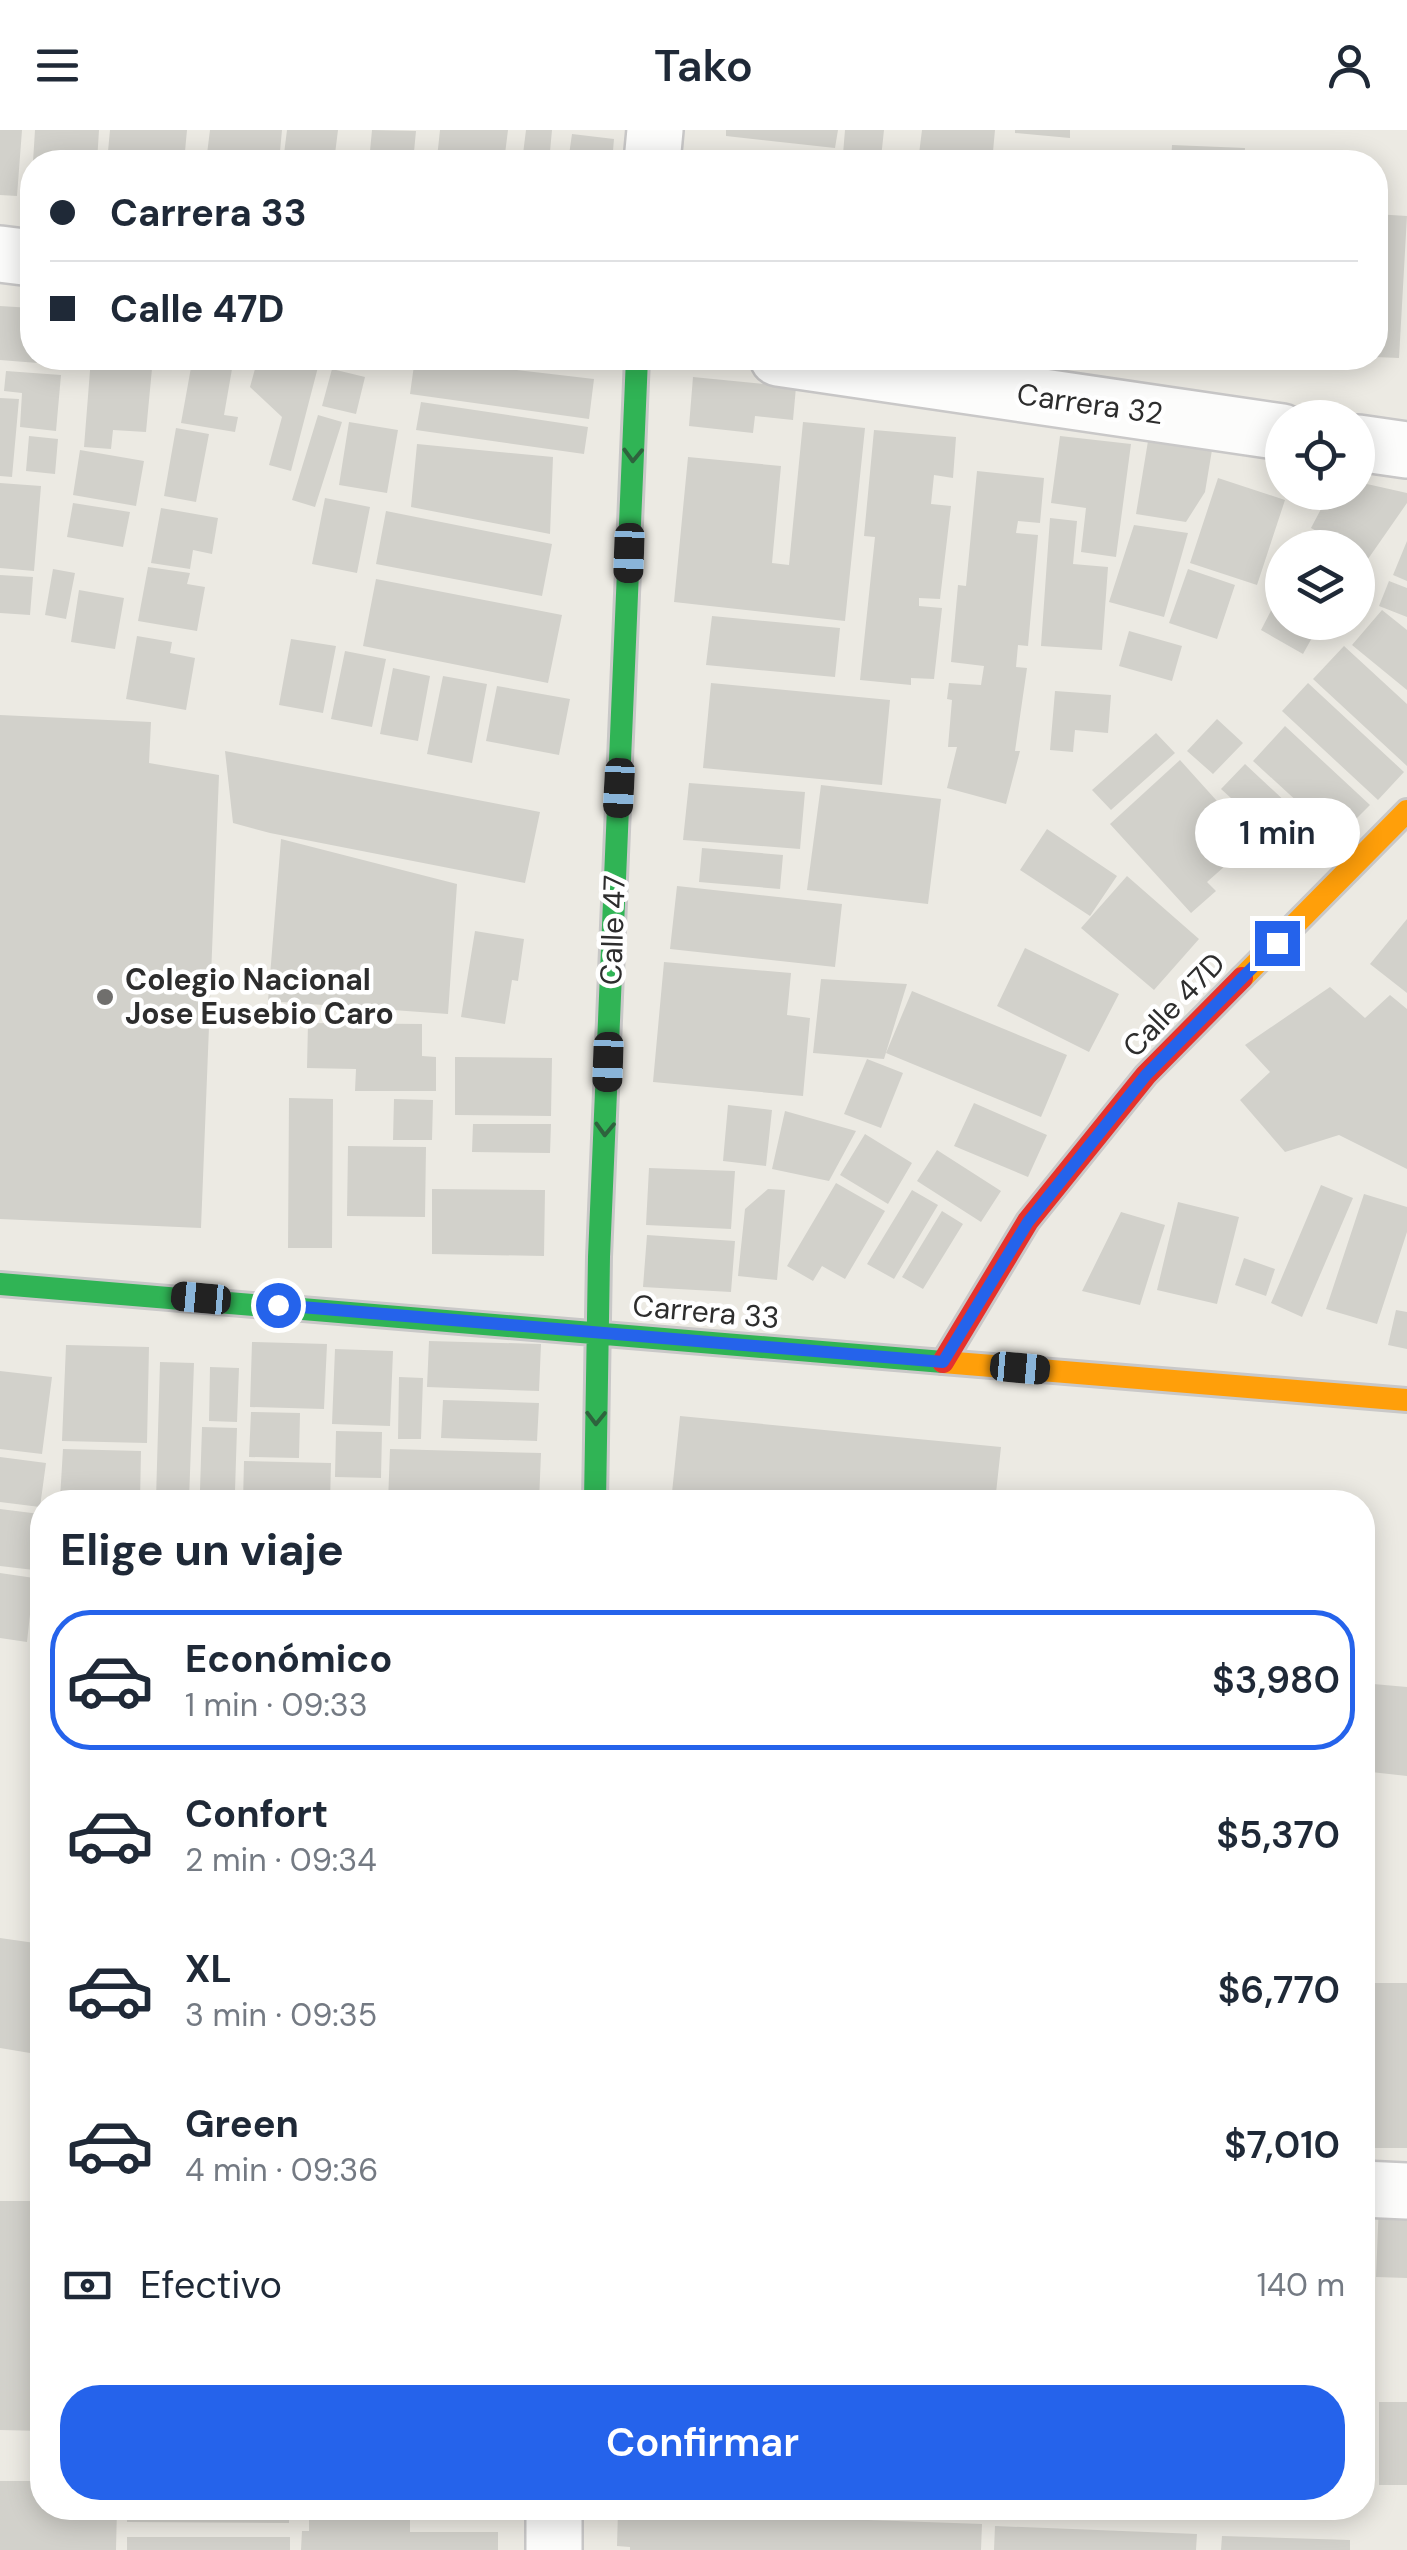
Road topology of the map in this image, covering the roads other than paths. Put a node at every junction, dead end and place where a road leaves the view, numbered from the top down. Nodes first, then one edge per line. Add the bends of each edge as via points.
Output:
1 (637, 370) edge
2 (860, 370) edge
3 (1265, 430) edge
4 (1375, 445) edge
5 (1407, 450) edge
6 (1407, 810) edge
7 (0, 1284) edge
8 (597, 1333) junction
9 (943, 1362) junction
10 (1407, 1400) edge
11 (595, 1490) edge
12 (1375, 2190) edge
13 (1407, 2191) edge
14 (554, 2520) edge
15 (554, 2550) edge

1 -> 8 street, Calle 47
2 - 3 street, Carrera 32
4 - 5 street
6 - 9 street, Calle 47D via 1146,1075 1028,1222
7 - 8 street, Carrera 33
8 - 9 street, Carrera 33
8 -> 11 street, Calle 47
9 - 10 street, Carrera 33
12 - 13 street
14 - 15 street

